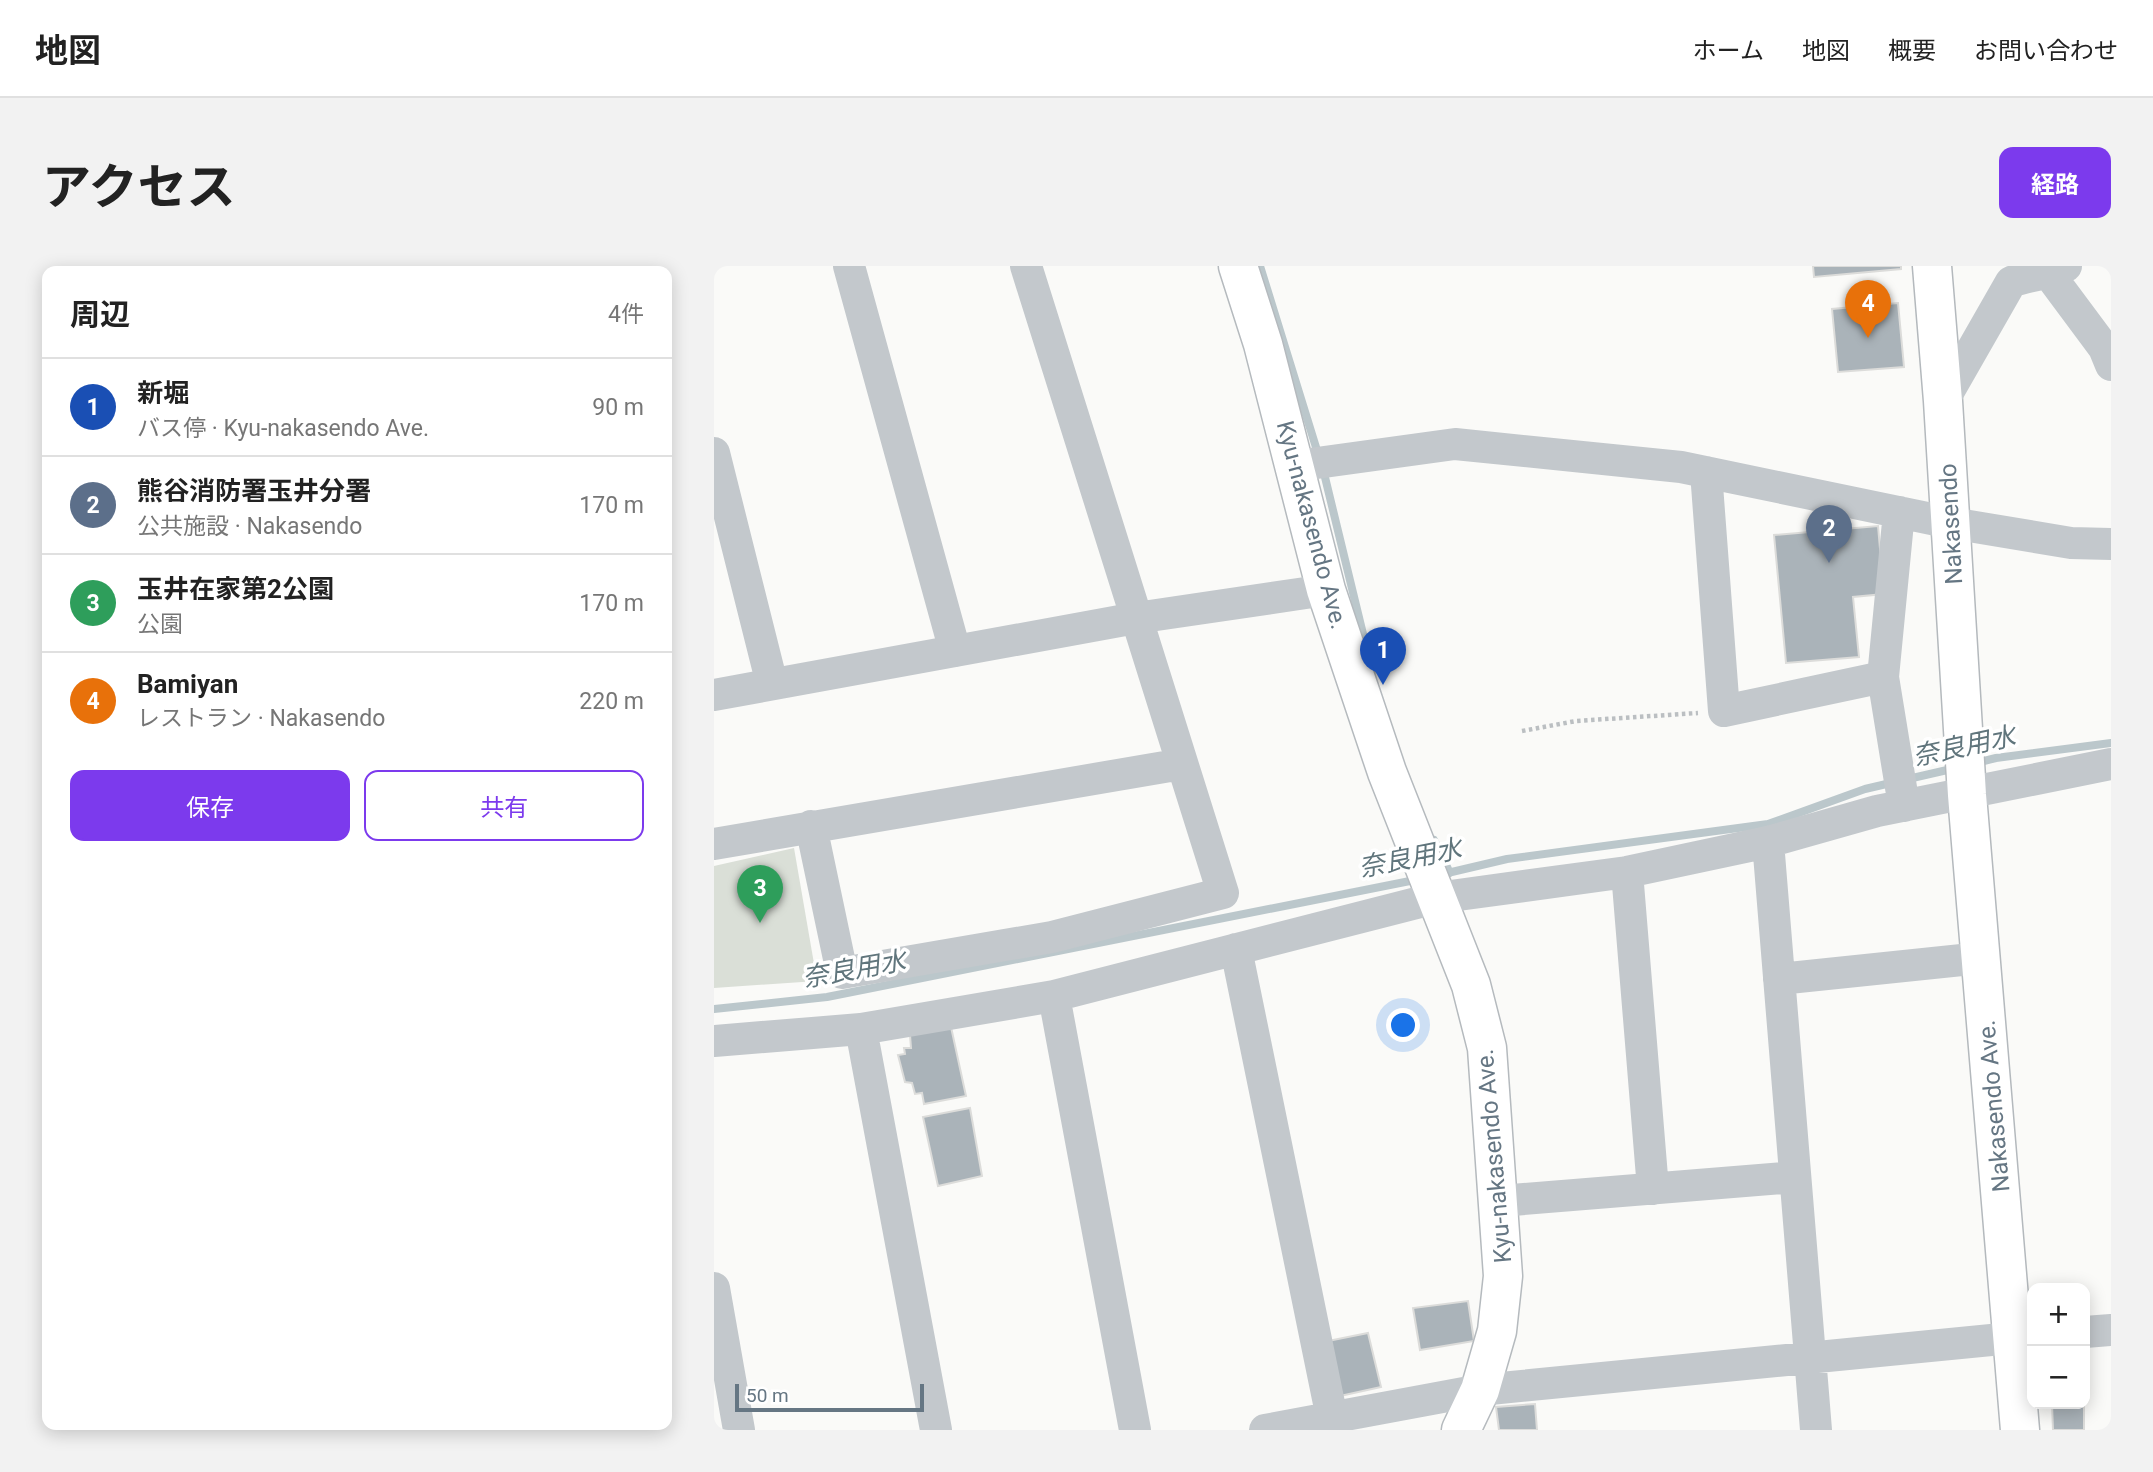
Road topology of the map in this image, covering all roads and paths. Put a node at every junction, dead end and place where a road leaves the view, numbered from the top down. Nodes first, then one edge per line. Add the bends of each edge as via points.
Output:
1 (849, 266) edge
2 (1026, 266) edge
3 (1238, 266) edge
4 (1932, 266) edge
5 (2041, 271) edge
6 (2111, 365) edge
7 (1943, 401) junction
8 (714, 453) edge
9 (1296, 466) junction
10 (1706, 472) junction
11 (1899, 512) junction
12 (1951, 523) junction
13 (2111, 544) edge
14 (1326, 590) junction
15 (1136, 618) junction
16 (955, 651) junction
17 (1883, 677) junction
18 (772, 684) junction
19 (714, 695) edge
20 (1724, 711) junction
21 (1522, 732) dead end
22 (1182, 764) junction
23 (2111, 765) edge
24 (1965, 775) junction
25 (1901, 786) junction
26 (811, 827) junction
27 (1768, 842) junction
28 (714, 845) edge
29 (1627, 872) junction
30 (1429, 881) junction
31 (1236, 949) junction
32 (1981, 958) junction
33 (1779, 979) junction
34 (1054, 996) junction
35 (860, 1029) junction
36 (714, 1041) edge
37 (1795, 1177) junction
38 (1653, 1189) junction
39 (1500, 1201) junction
40 (714, 1288) edge
41 (2111, 1330) edge
42 (2090, 1332) edge
43 (2023, 1337) edge
44 (1811, 1358) junction
45 (1480, 1390) junction
46 (1332, 1418) junction
47 (739, 1430) edge
48 (936, 1430) edge
49 (1135, 1430) edge
50 (1265, 1430) edge
51 (1461, 1430) edge
52 (1816, 1430) edge
53 (2020, 1430) edge

1 - 16 street
2 - 15 street
3 - 9 main road, Kyu-nakasendo Ave.
4 - 7 main road, Nakasendo
5 - 6 street via 2105,348
5 - 7 street via 2011,282
7 - 12 main road, Nakasendo
8 - 18 street
9 - 10 street via 1455,444
9 - 14 main road, Kyu-nakasendo Ave.
10 - 11 street
10 - 20 street
11 - 12 street
11 - 17 street
12 - 13 street via 2071,543
12 - 24 main road, Nakasendo
14 - 15 street
14 - 30 main road, Kyu-nakasendo Ave.
15 - 16 street
15 - 22 street
16 - 18 street
17 - 20 street
17 - 25 street
18 - 19 street
20 - 21 path via 1576,722
22 - 26 street
22 - 26 street via 1223,892 1052,937 842,973
23 - 24 street
24 - 25 street
24 - 32 main road, Nakasendo Ave.
25 - 27 street via 1877,811
26 - 28 street
27 - 29 street
27 - 33 street
29 - 30 street
29 - 38 street
30 - 31 street
30 - 39 main road, Kyu-nakasendo Ave. via 1471,985 1487,1048
31 - 34 street
31 - 46 street
32 - 33 street
32 - 43 main road, Nakasendo Ave.
33 - 37 street
34 - 35 street
34 - 49 street
35 - 36 street
35 - 48 street
37 - 38 street
37 - 44 street
38 - 39 street
39 - 45 main road, Kyu-nakasendo Ave. via 1503,1276 1497,1331
40 - 47 street
41 - 42 street
43 - 44 street
43 - 53 main road, Nakasendo Ave.
44 - 45 street
44 - 52 street
45 - 46 street
45 - 51 main road, Kyu-nakasendo Ave.
46 - 50 street

